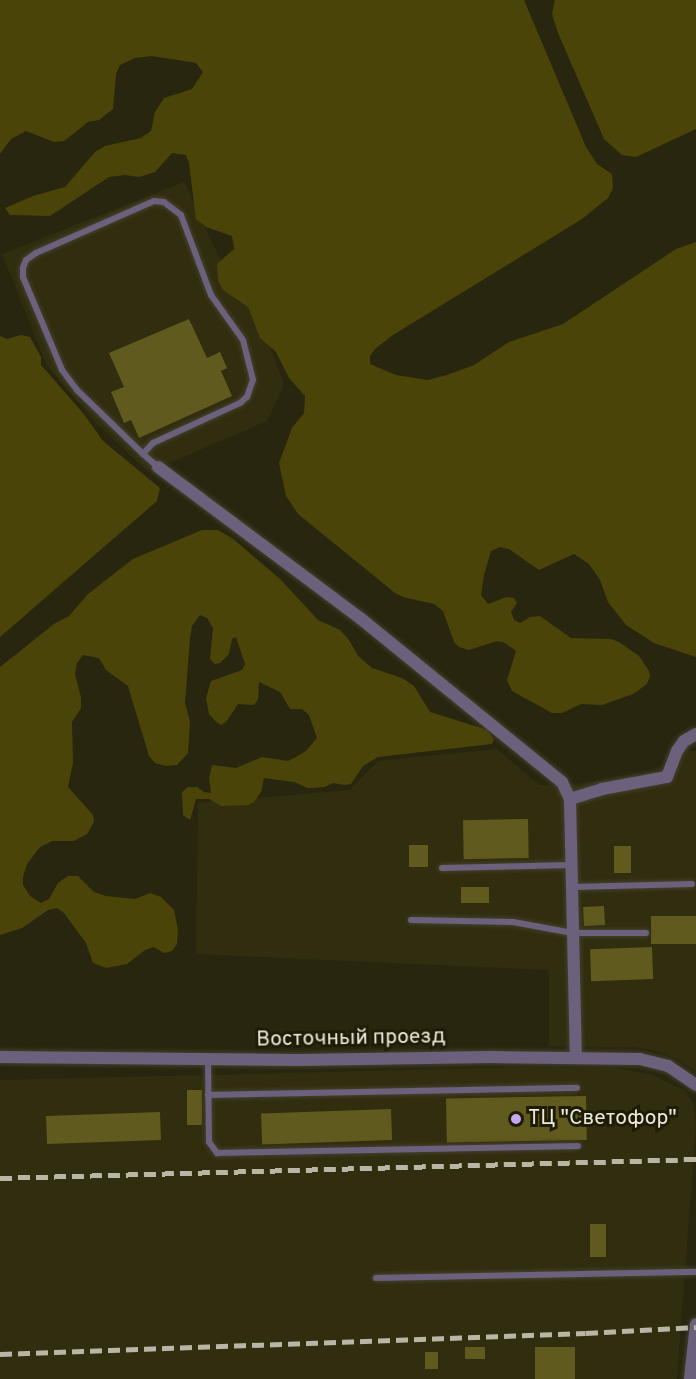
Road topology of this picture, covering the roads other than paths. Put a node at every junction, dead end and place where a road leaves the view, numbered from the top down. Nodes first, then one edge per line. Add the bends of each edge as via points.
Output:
1 (143, 454) junction
2 (158, 467) joint
3 (696, 734) edge
4 (570, 799) junction
5 (572, 865) junction
6 (442, 868) dead end
7 (692, 884) dead end
8 (572, 887) junction
9 (411, 920) dead end
10 (573, 933) junction
11 (646, 933) dead end
12 (0, 1057) edge
13 (576, 1057) junction
14 (208, 1060) junction
15 (696, 1085) edge
16 (577, 1088) dead end
17 (208, 1095) junction
18 (578, 1146) dead end
19 (696, 1272) edge
20 (376, 1278) dead end
21 (696, 1324) edge
22 (690, 1379) edge

1 - 1 lane via 77,390 62,370 23,277 23,268 36,253 154,201 164,202 181,215 211,295 243,340 253,380 247,397 240,403 153,443
1 - 2 lane
2 - 4 street via 360,618 562,782
3 - 4 street via 677,751 667,777
4 - 5 street
5 - 6 lane
5 - 8 street
7 - 8 lane
8 - 10 street
9 - 10 lane via 513,922
10 - 11 lane
10 - 13 street
12 - 14 street, Восточный проезд
13 - 14 street, Восточный проезд
13 - 15 street, Восточный проезд via 657,1062 682,1073
14 - 17 lane
16 - 17 lane
17 - 18 lane via 209,1143 223,1154
19 - 20 lane
21 - 22 street

